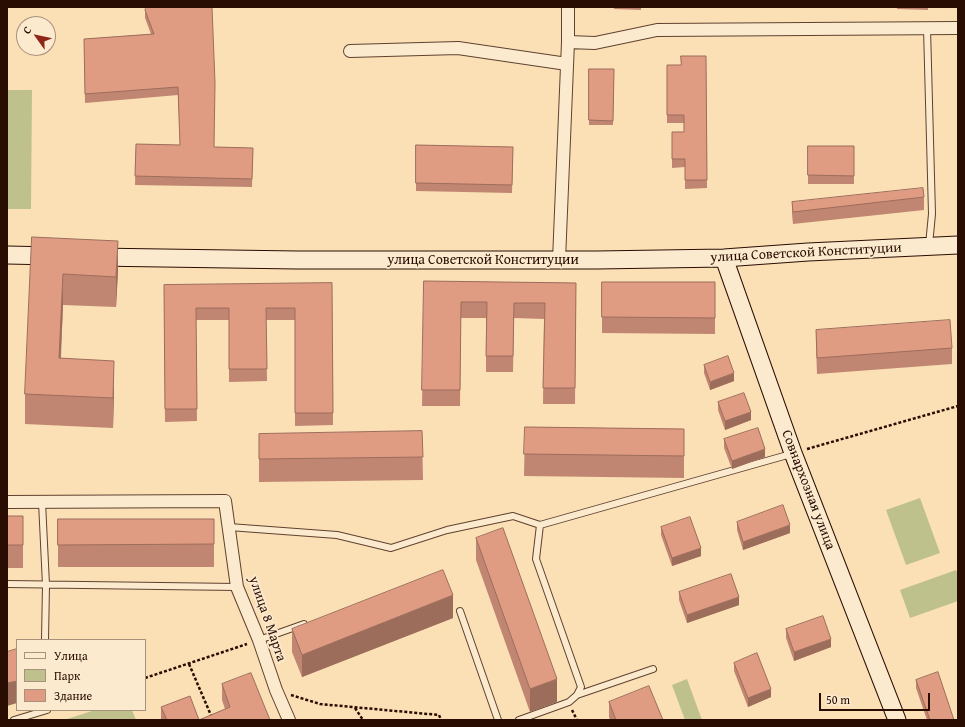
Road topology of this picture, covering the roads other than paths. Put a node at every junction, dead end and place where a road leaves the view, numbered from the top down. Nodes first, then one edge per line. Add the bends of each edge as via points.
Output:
1 (568, 7) edge
2 (926, 28) junction
3 (958, 28) edge
4 (568, 42) junction
5 (350, 51) dead end
6 (567, 64) junction
7 (958, 245) edge
8 (929, 247) junction
9 (7, 255) edge
10 (724, 258) junction
11 (559, 260) junction
12 (793, 454) junction
13 (7, 502) edge
14 (42, 502) junction
15 (540, 525) junction
16 (229, 527) junction
17 (7, 584) edge
18 (46, 585) junction
19 (237, 587) junction
20 (460, 611) dead end
21 (311, 622) edge
22 (45, 639) edge
23 (259, 640) junction
24 (653, 669) dead end
25 (577, 695) junction
26 (44, 711) edge
27 (14, 720) edge
28 (289, 720) edge
29 (498, 720) edge
30 (519, 720) edge
31 (897, 720) edge

1 - 4 street
2 - 3 street
2 - 4 street via 657,30 595,43
2 - 8 lane via 932,214
4 - 6 street
5 - 6 street via 458,48
6 - 11 street
7 - 8 street, улица Советской Конституции
8 - 10 street, улица Советской Конституции
9 - 11 street, улица Советской Конституции via 297,260
10 - 11 street, улица Советской Конституции
10 - 12 street, Совнархозная улица
12 - 15 lane
12 - 31 street, Совнархозная улица
13 - 14 street
14 - 16 street, улица 8 Марта via 225,501
14 - 18 lane
15 - 16 lane via 513,516 447,530 391,548 337,535
15 - 25 lane via 536,559 580,686
16 - 19 street, улица 8 Марта
17 - 18 lane
18 - 19 lane
18 - 22 lane
19 - 23 street, улица 8 Марта
20 - 29 lane
21 - 23 lane
23 - 28 street, улица 8 Марта
24 - 25 lane
25 - 30 lane via 569,702
26 - 27 lane

